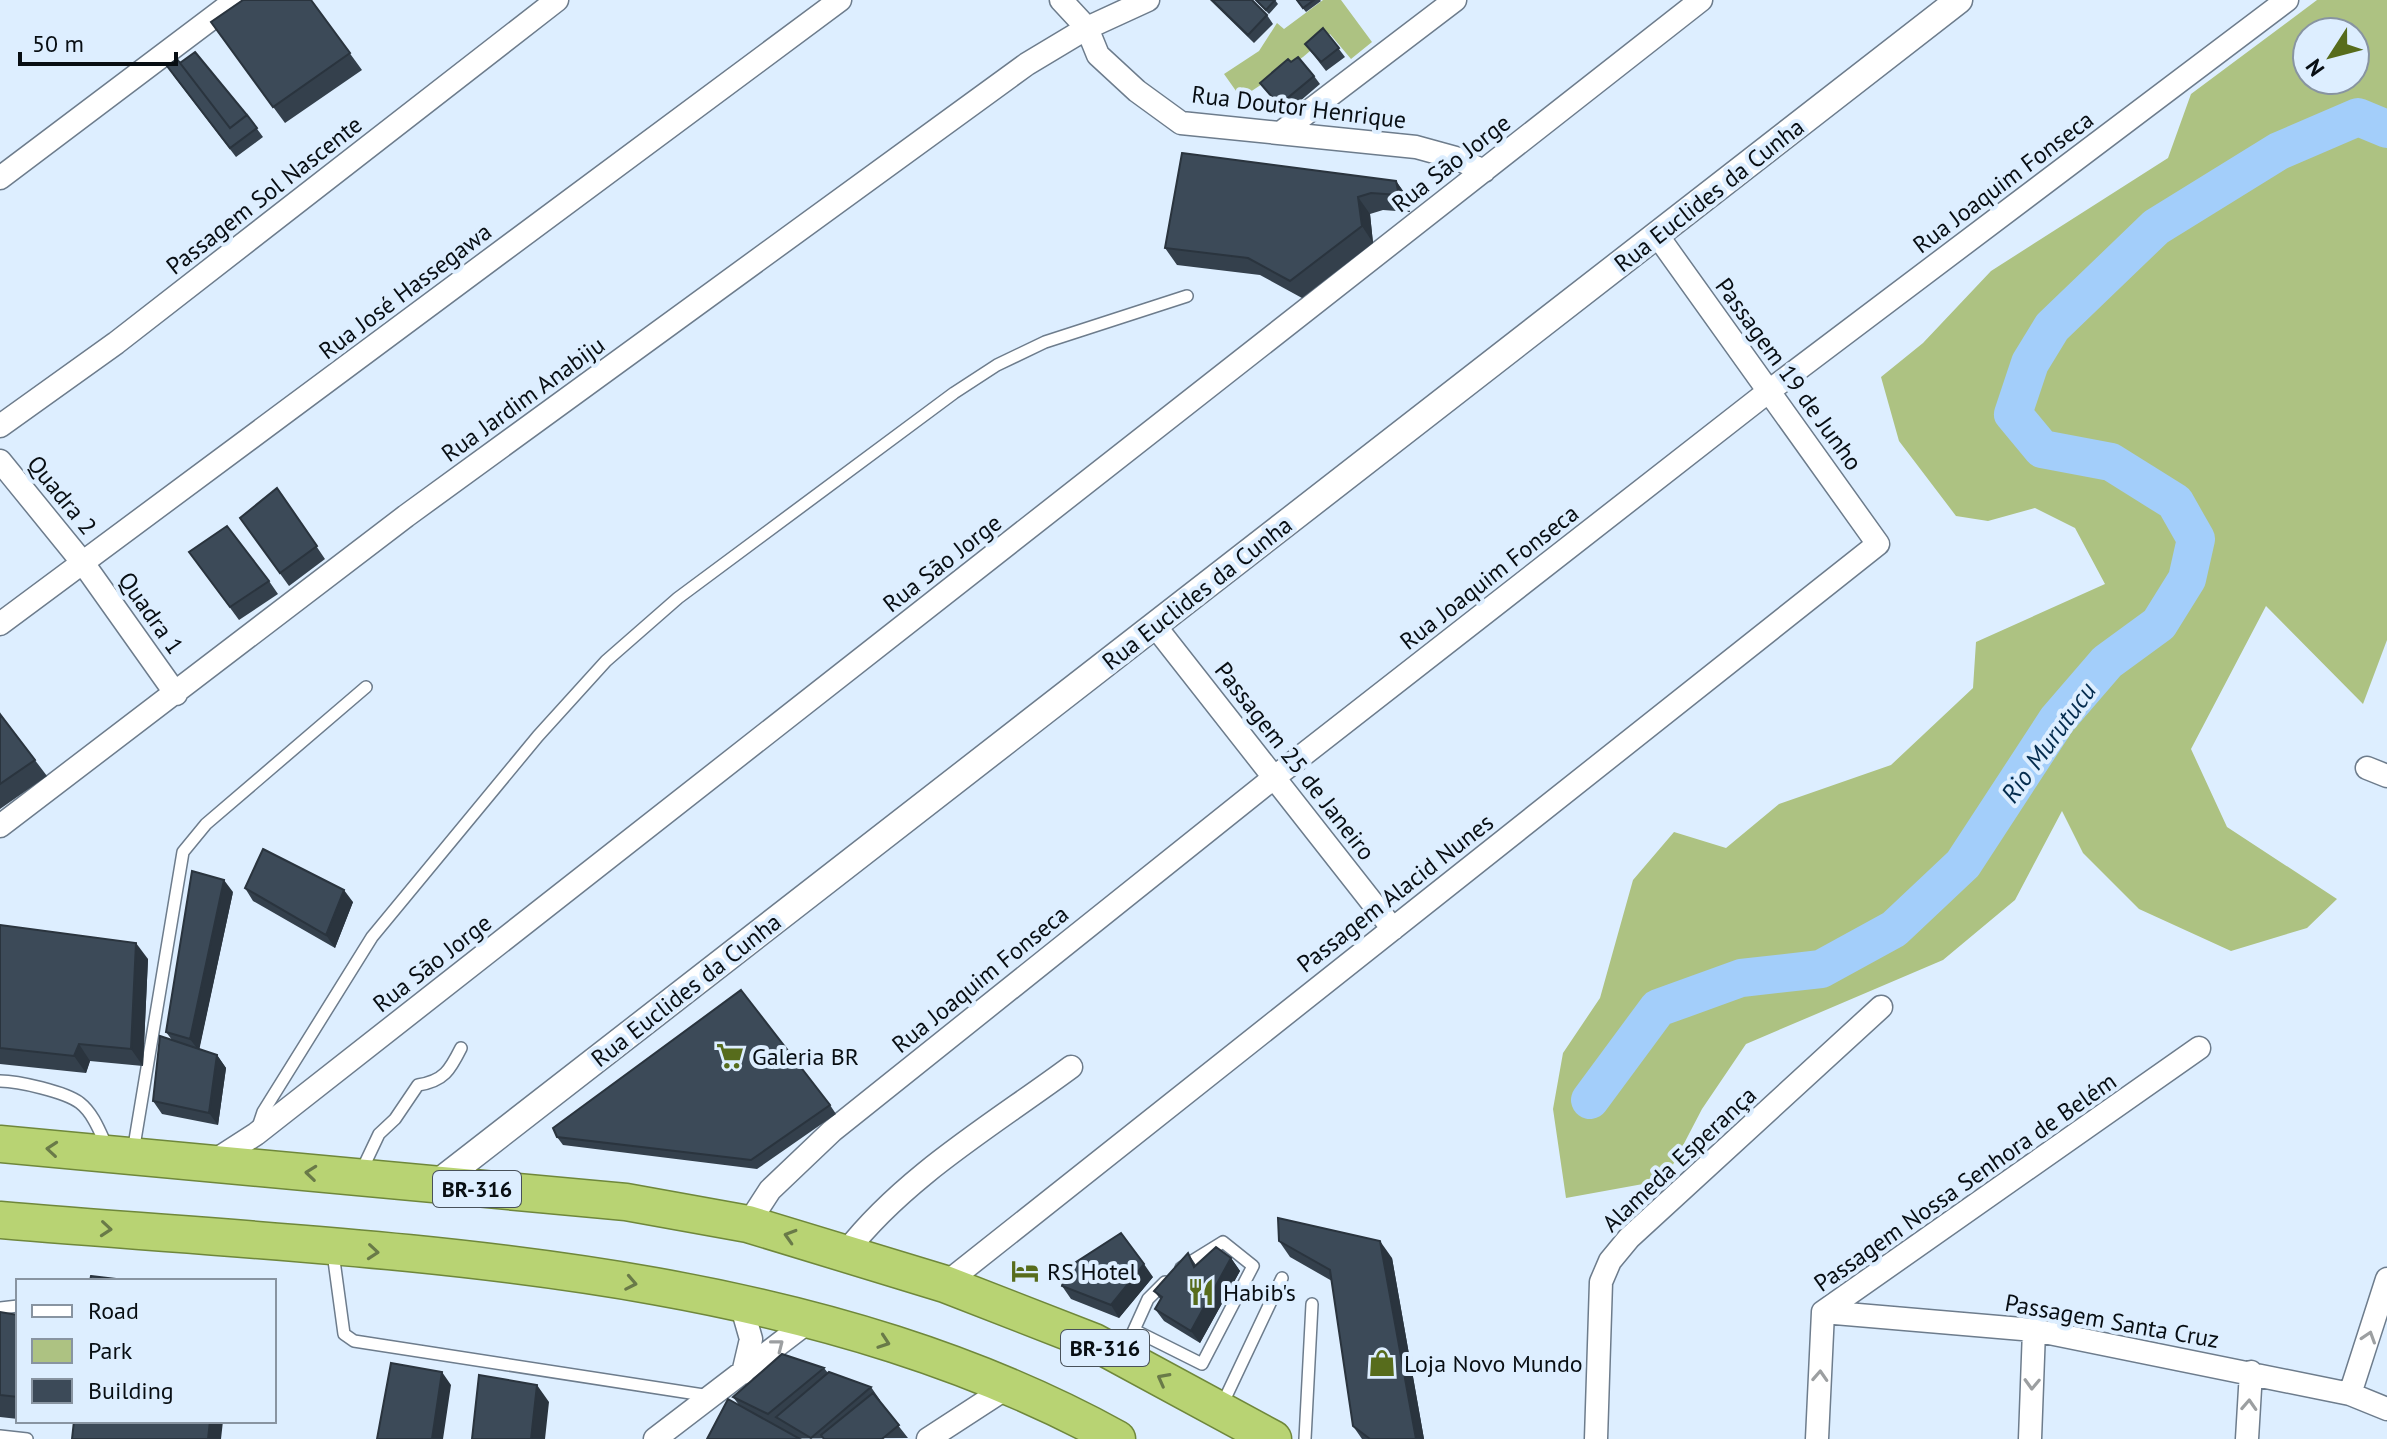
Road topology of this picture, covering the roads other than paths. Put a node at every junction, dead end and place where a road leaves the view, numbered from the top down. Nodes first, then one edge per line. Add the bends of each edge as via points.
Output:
1 (236, 0) edge
2 (557, 0) edge
3 (840, 0) edge
4 (1061, 0) edge
5 (1148, 0) edge
6 (1455, 0) edge
7 (1701, 0) edge
8 (1959, 0) edge
9 (2281, 2) edge
10 (1087, 28) junction
11 (1283, 131) junction
12 (1484, 171) junction
13 (0, 178) edge
14 (1657, 235) junction
15 (1187, 296) dead end
16 (1769, 391) junction
17 (0, 426) edge
18 (0, 461) edge
19 (1878, 544) joint
20 (83, 563) junction
21 (0, 624) edge
22 (1155, 626) junction
23 (366, 687) dead end
24 (176, 694) junction
25 (1276, 776) junction
26 (0, 826) edge
27 (1393, 929) junction
28 (1881, 1007) dead end
29 (461, 1048) dead end
30 (2199, 1048) dead end
31 (1071, 1067) dead end
32 (0, 1081) edge
33 (256, 1134) junction
34 (0, 1144) edge
35 (121, 1155) junction
36 (211, 1163) junction
37 (358, 1178) junction
38 (435, 1185) junction
39 (0, 1220) edge
40 (748, 1224) junction
41 (332, 1248) junction
42 (846, 1252) junction
43 (1282, 1278) dead end
44 (2387, 1279) edge
45 (945, 1284) junction
46 (741, 1304) junction
47 (1312, 1304) dead end
48 (1823, 1312) junction
49 (813, 1318) junction
50 (2034, 1330) junction
51 (1128, 1343) junction
52 (2251, 1372) junction
53 (743, 1373) junction
54 (1011, 1385) junction
55 (2350, 1394) junction
56 (711, 1396) junction
57 (1220, 1409) junction
58 (2387, 1409) edge
59 (0, 1436) edge
60 (27, 1439) edge
61 (655, 1439) edge
62 (928, 1439) edge
63 (1117, 1439) edge
64 (1273, 1439) edge
65 (1305, 1439) edge
66 (1596, 1439) edge
67 (1817, 1439) edge
68 (2030, 1439) edge
69 (2247, 1439) edge

1 - 13 street
2 - 17 street, Passagem Sol Nascente via 116,343
3 - 20 street, Rua José Hassegawa
4 - 10 street, Rua Doutor Henrique
5 - 10 street, Rua Jardim Anabiju
6 - 11 street
7 - 12 street, Rua São Jorge
8 - 14 street, Rua Euclides da Cunha
9 - 16 street, Rua Joaquim Fonseca
10 - 11 street, Rua Doutor Henrique via 1098,55 1181,123
10 - 24 street, Rua Jardim Anabiju via 1027,64 406,516
11 - 12 street, Rua Doutor Henrique via 1416,147
12 - 33 street, Rua São Jorge
14 - 16 street, Passagem 19 de Junho
14 - 22 street, Rua Euclides da Cunha
15 - 33 lane via 1045,342 997,365 678,598 606,661 372,937 263,1112
16 - 19 street, Passagem 19 de Junho
16 - 25 street, Rua Joaquim Fonseca
18 - 20 street, Quadra 2
19 - 27 street, Passagem Alacid Nunes
20 - 21 street, Rua José Hassegawa
20 - 24 street, Quadra 1
22 - 25 street, Passagem 25 de Janeiro
22 - 38 street, Rua Euclides da Cunha
23 - 35 lane via 206,824 183,852
24 - 26 street, Rua Jardim Anabiju
25 - 27 street, Passagem 25 de Janeiro
25 - 40 street, Rua Joaquim Fonseca via 832,1131 770,1190
27 - 45 street, Passagem Alacid Nunes
28 - 66 street, Alameda Esperança via 1610,1261 1601,1282
29 - 37 lane via 448,1074 418,1085 379,1134
30 - 48 street, Passagem Nossa Senhora de Belém
31 - 42 street via 912,1185 871,1220
32 - 35 lane via 80,1102
33 - 36 street, Rua São Jorge
35 -> 34 highway, BR-316
35 - 36 highway, BR-316
37 -> 36 highway, BR-316
37 - 38 highway, BR-316
38 - 40 highway, BR-316 via 626,1202
39 -> 41 highway
42 -> 40 highway, BR-316
41 -> 46 highway via 592,1276
41 - 56 lane via 344,1334 354,1341
42 - 45 highway, BR-316
43 - 57 lane
55 -> 44 street
45 - 51 highway, BR-316 via 1094,1342
46 - 49 highway
46 - 53 street via 751,1339
47 - 65 lane
48 - 50 street, Passagem Santa Cruz
67 -> 48 street, Passagem Nossa Senhora de Belém
53 -> 49 street
49 -> 54 highway
50 - 52 street, Passagem Santa Cruz
50 -> 68 street
51 - 51 lane via 1148,1299 1223,1242 1253,1266 1202,1364
57 -> 51 highway, BR-316
52 - 55 street, Passagem Santa Cruz
69 -> 52 street
53 - 56 street
54 - 62 street
54 - 63 highway
55 - 58 street, Passagem Santa Cruz
56 - 61 street
57 - 64 highway, BR-316
59 - 60 lane

